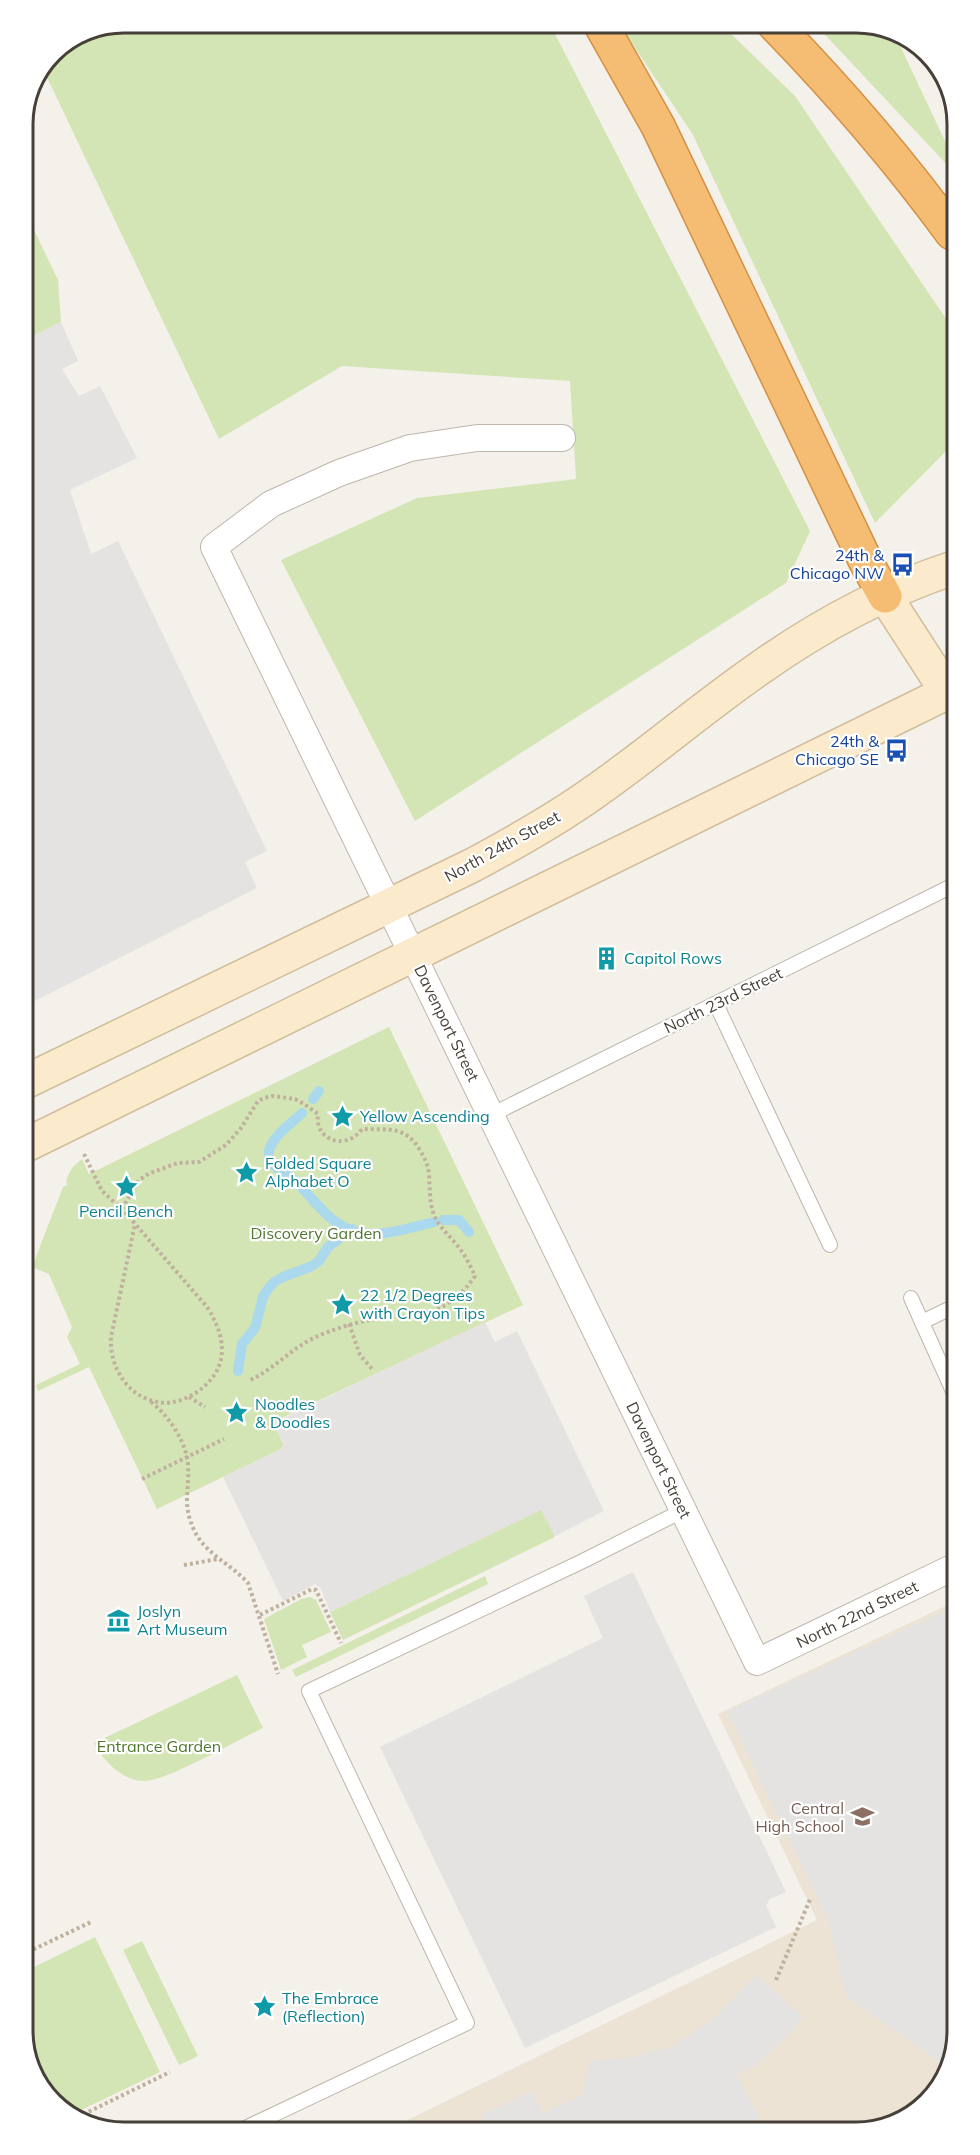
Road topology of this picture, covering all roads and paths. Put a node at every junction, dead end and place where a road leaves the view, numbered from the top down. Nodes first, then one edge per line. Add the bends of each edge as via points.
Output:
1 (606, 33) edge
2 (782, 33) edge
3 (947, 226) edge
4 (562, 438) dead end
5 (947, 570) edge
6 (885, 596) junction
7 (947, 690) edge
8 (947, 698) edge
9 (947, 888) edge
10 (390, 905) junction
11 (413, 955) junction
12 (716, 1004) junction
13 (33, 1078) edge
14 (491, 1115) junction
15 (33, 1142) edge
16 (84, 1154) dead end
17 (122, 1209) junction
18 (135, 1224) junction
19 (830, 1245) dead end
20 (911, 1298) dead end
21 (947, 1310) edge
22 (922, 1322) junction
23 (349, 1324) junction
24 (372, 1370) dead end
25 (947, 1378) edge
26 (248, 1381) dead end
27 (189, 1396) junction
28 (146, 1398) junction
29 (205, 1407) dead end
30 (225, 1439) dead end
31 (187, 1457) junction
32 (142, 1479) dead end
33 (684, 1510) junction
34 (218, 1559) junction
35 (184, 1565) dead end
36 (947, 1570) edge
37 (260, 1615) junction
38 (341, 1643) dead end
39 (758, 1662) joint
40 (278, 1674) dead end
41 (811, 1897) dead end
42 (91, 1922) dead end
43 (33, 1950) edge
44 (776, 1980) dead end
45 (170, 2072) dead end
46 (85, 2113) edge
47 (258, 2122) edge

1 - 6 highway via 658,126
2 - 3 highway via 902,166
4 - 10 street, Davenport Street via 477,438 410,448 339,473 271,504 214,547
5 - 6 main road, North 24th Street
6 - 7 main road
6 - 10 main road, North 24th Street via 812,634 757,670 553,820
8 - 11 main road
9 - 12 lane, North 23rd Street
10 - 11 street, Davenport Street
10 - 13 main road, North 24th Street
11 - 14 street, Davenport Street
11 - 15 main road
12 - 14 lane, North 23rd Street
12 - 19 lane
14 - 33 street, Davenport Street
16 - 17 path via 102,1191
17 - 18 path
17 - 23 path via 139,1180 150,1173 178,1163 199,1162 226,1145 264,1098 295,1099 304,1104 318,1114 324,1134 338,1142 353,1139 362,1129 401,1131 417,1144 427,1165 430,1202 441,1228 457,1245 475,1276 457,1297 423,1315
18 - 27 path via 217,1322 222,1357 216,1373 207,1385
18 - 28 path via 111,1347 119,1375
20 - 22 lane
21 - 22 lane
22 - 25 lane
23 - 24 path via 360,1355
23 - 26 path via 314,1338
27 - 28 path via 159,1403
27 - 29 path
28 - 31 path via 174,1428
30 - 31 path
31 - 32 path
31 - 34 path via 190,1521 200,1540
33 - 39 street, Davenport Street
33 - 47 lane via 309,1691 467,2023
34 - 35 path
34 - 37 path via 248,1583
36 - 39 street, North 22nd Street
37 - 38 path via 316,1590
37 - 40 path
41 - 44 path
42 - 43 path
45 - 46 path

